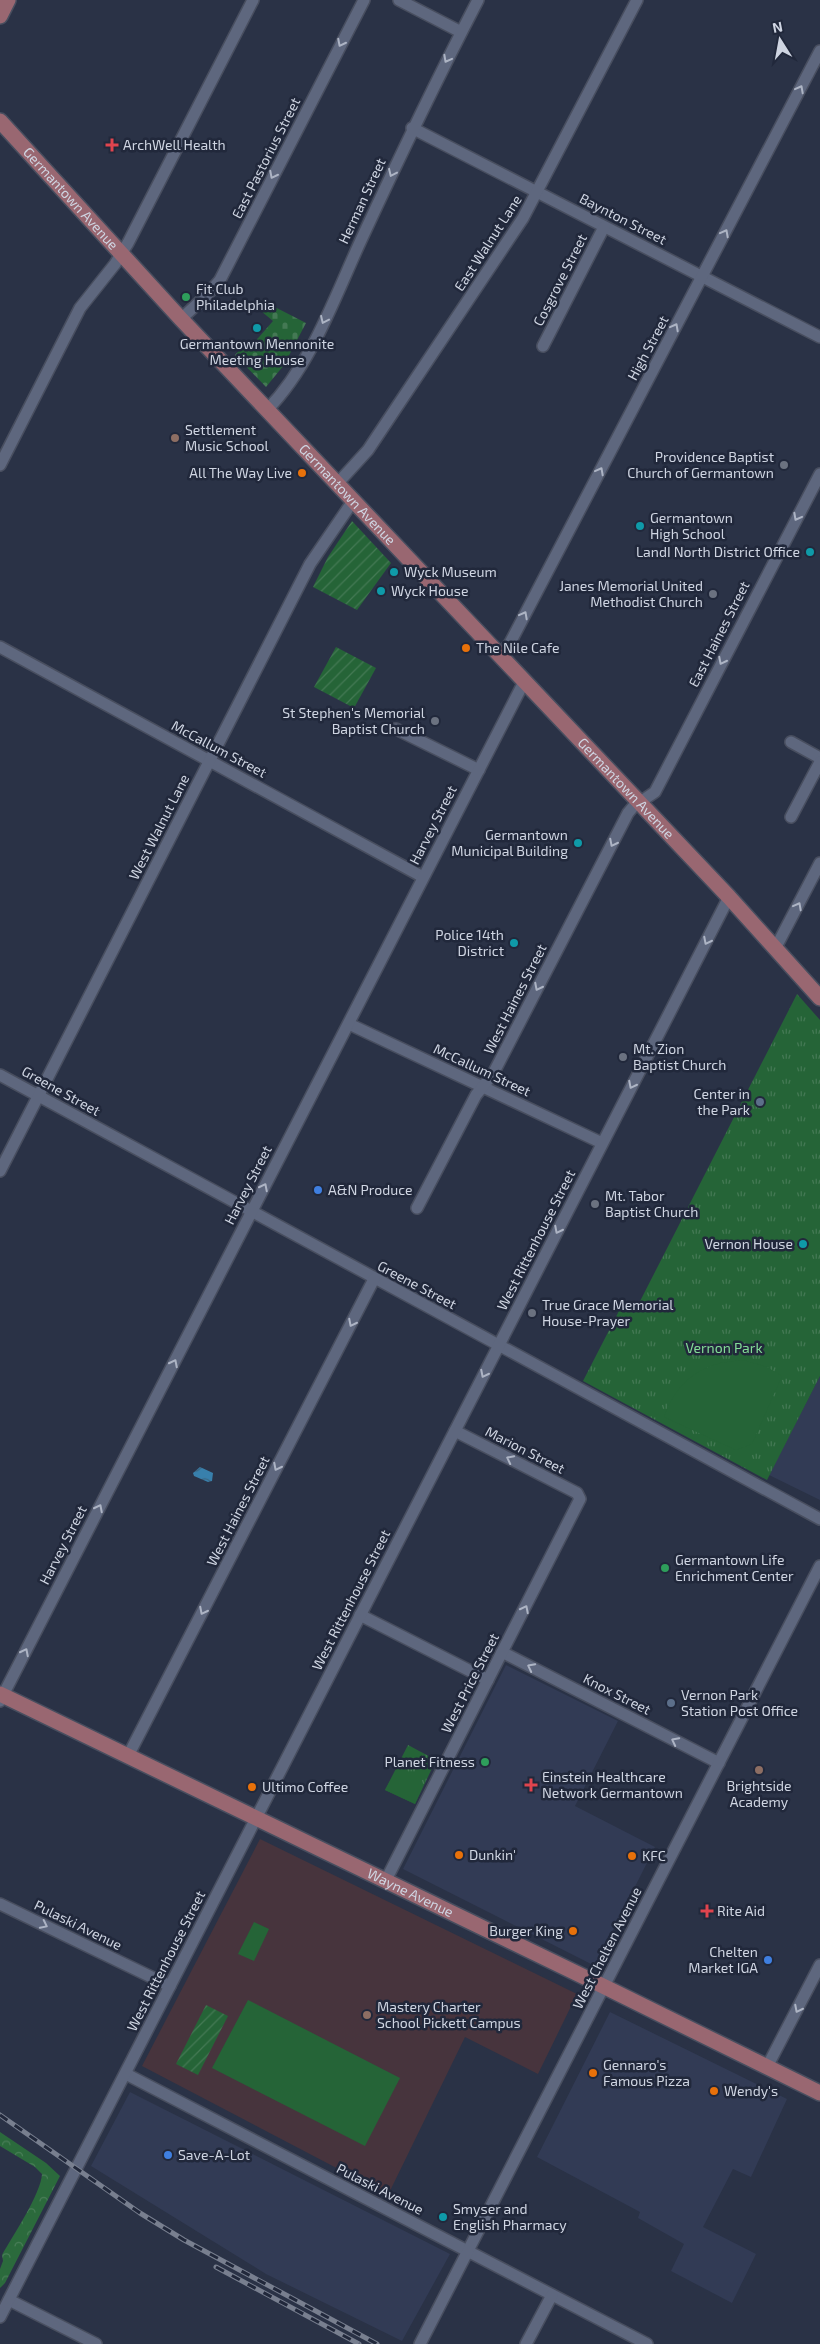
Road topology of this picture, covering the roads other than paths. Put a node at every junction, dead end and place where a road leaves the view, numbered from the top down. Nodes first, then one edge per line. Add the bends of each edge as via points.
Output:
1 (8, 0) edge
2 (253, 0) edge
3 (364, 0) edge
4 (399, 0) edge
5 (478, 0) edge
6 (637, 0) edge
7 (0, 16) edge
8 (461, 32) junction
9 (820, 51) edge
10 (0, 121) edge
11 (412, 128) junction
12 (537, 192) junction
13 (604, 227) junction
14 (122, 254) junction
15 (702, 277) junction
16 (181, 319) junction
17 (820, 337) edge
18 (543, 346) dead end
19 (267, 410) junction
20 (0, 464) edge
21 (820, 474) edge
22 (337, 484) junction
23 (353, 501) junction
24 (0, 647) edge
25 (499, 656) junction
26 (524, 682) junction
27 (396, 729) dead end
28 (791, 742) dead end
29 (820, 758) edge
30 (210, 761) junction
31 (820, 762) edge
32 (478, 770) junction
33 (639, 803) junction
34 (791, 817) dead end
35 (820, 863) edge
36 (423, 877) junction
37 (729, 897) junction
38 (775, 949) junction
39 (820, 998) edge
40 (349, 1024) junction
41 (0, 1076) edge
42 (483, 1087) junction
43 (38, 1096) junction
44 (602, 1143) junction
45 (0, 1171) edge
46 (417, 1208) dead end
47 (252, 1212) junction
48 (374, 1279) junction
49 (498, 1346) junction
50 (455, 1431) junction
51 (580, 1497) joint
52 (820, 1519) edge
53 (820, 1566) edge
54 (360, 1615) junction
55 (502, 1652) junction
56 (488, 1680) junction
57 (1, 1697) edge
58 (128, 1756) junction
59 (719, 1763) junction
60 (256, 1819) junction
61 (385, 1882) junction
62 (0, 1904) edge
63 (820, 1965) edge
64 (170, 1986) junction
65 (605, 1987) junction
66 (767, 2067) junction
67 (126, 2074) junction
68 (820, 2093) edge
69 (468, 2251) junction
70 (552, 2295) junction
71 (9, 2300) junction
72 (0, 2317) edge
73 (96, 2344) edge
74 (420, 2344) edge
75 (526, 2344) edge
76 (646, 2344) edge

1 - 7 main road
2 - 14 street
3 -> 16 street, East Pastorius Street via 220,280
4 - 8 street
5 - 8 street, Herman Street
6 - 12 street, East Walnut Lane
8 -> 11 street, Herman Street
15 -> 9 street, High Street
10 - 14 main road, Germantown Avenue
11 - 12 street, Baynton Street
11 -> 19 street, Herman Street via 315,339 289,384
12 - 13 street, Baynton Street
12 - 22 street, East Walnut Lane via 380,434
13 - 15 street, Baynton Street
13 - 18 street, Cosgrove Street
14 - 16 main road, Germantown Avenue
14 - 20 street via 80,308
15 - 17 street, Baynton Street
25 -> 15 street, High Street via 510,643
16 - 19 main road, Germantown Avenue
19 - 22 main road, Germantown Avenue
21 -> 33 street, East Haines Street via 655,792
22 - 23 main road, Germantown Avenue
23 - 25 main road, Germantown Avenue
23 - 30 street, West Walnut Lane via 317,551
24 - 30 street, McCallum Street
25 - 26 main road, Germantown Avenue
26 - 32 street, Harvey Street
26 - 33 main road, Germantown Avenue
27 - 32 street
28 - 29 street
30 - 36 street, McCallum Street
30 - 43 street, West Walnut Lane
31 - 34 street
32 - 36 street, Harvey Street
33 - 37 main road, Germantown Avenue
33 -> 42 street, West Haines Street via 628,813 494,1074
38 -> 35 street
36 - 40 street, Harvey Street
37 - 38 main road, Germantown Avenue
37 -> 44 street, West Rittenhouse Street
38 - 39 main road, Germantown Avenue
40 - 42 street, McCallum Street
47 -> 40 street, Harvey Street
41 - 43 street, Greene Street
42 - 44 street, McCallum Street
42 - 46 street, West Haines Street
43 - 45 street, West Walnut Lane
43 - 47 street, Greene Street
44 -> 49 street, West Rittenhouse Street
47 - 48 street, Greene Street
57 -> 47 street, Harvey Street
48 - 49 street, Greene Street
48 -> 58 street, West Haines Street
49 -> 50 street, West Rittenhouse Street
49 - 52 street, Greene Street
51 -> 50 street, Marion Street
50 - 54 street, West Rittenhouse Street
55 -> 51 street, West Price Street
53 - 59 street, West Chelten Avenue
54 - 56 street
54 - 60 street, West Rittenhouse Street
55 - 56 street, West Price Street
59 -> 55 street, Knox Street
56 - 61 street, West Price Street
57 - 58 main road, Wayne Avenue
58 - 60 main road, Wayne Avenue
59 - 65 street, West Chelten Avenue
60 - 61 main road, Wayne Avenue
60 - 64 street, West Rittenhouse Street
61 - 65 main road, Wayne Avenue
62 -> 64 street, Pulaski Avenue
63 -> 66 street
64 - 67 street, West Rittenhouse Street
65 - 66 main road, Wayne Avenue
65 - 69 street, West Chelten Avenue
66 - 68 main road, Wayne Avenue
67 - 69 street, Pulaski Avenue
67 - 71 street, West Rittenhouse Street
69 - 70 street, Pulaski Avenue
69 - 74 street, West Chelten Avenue
70 - 75 street
70 - 76 street, Pulaski Avenue
71 - 72 street, West Rittenhouse Street
71 - 73 street

